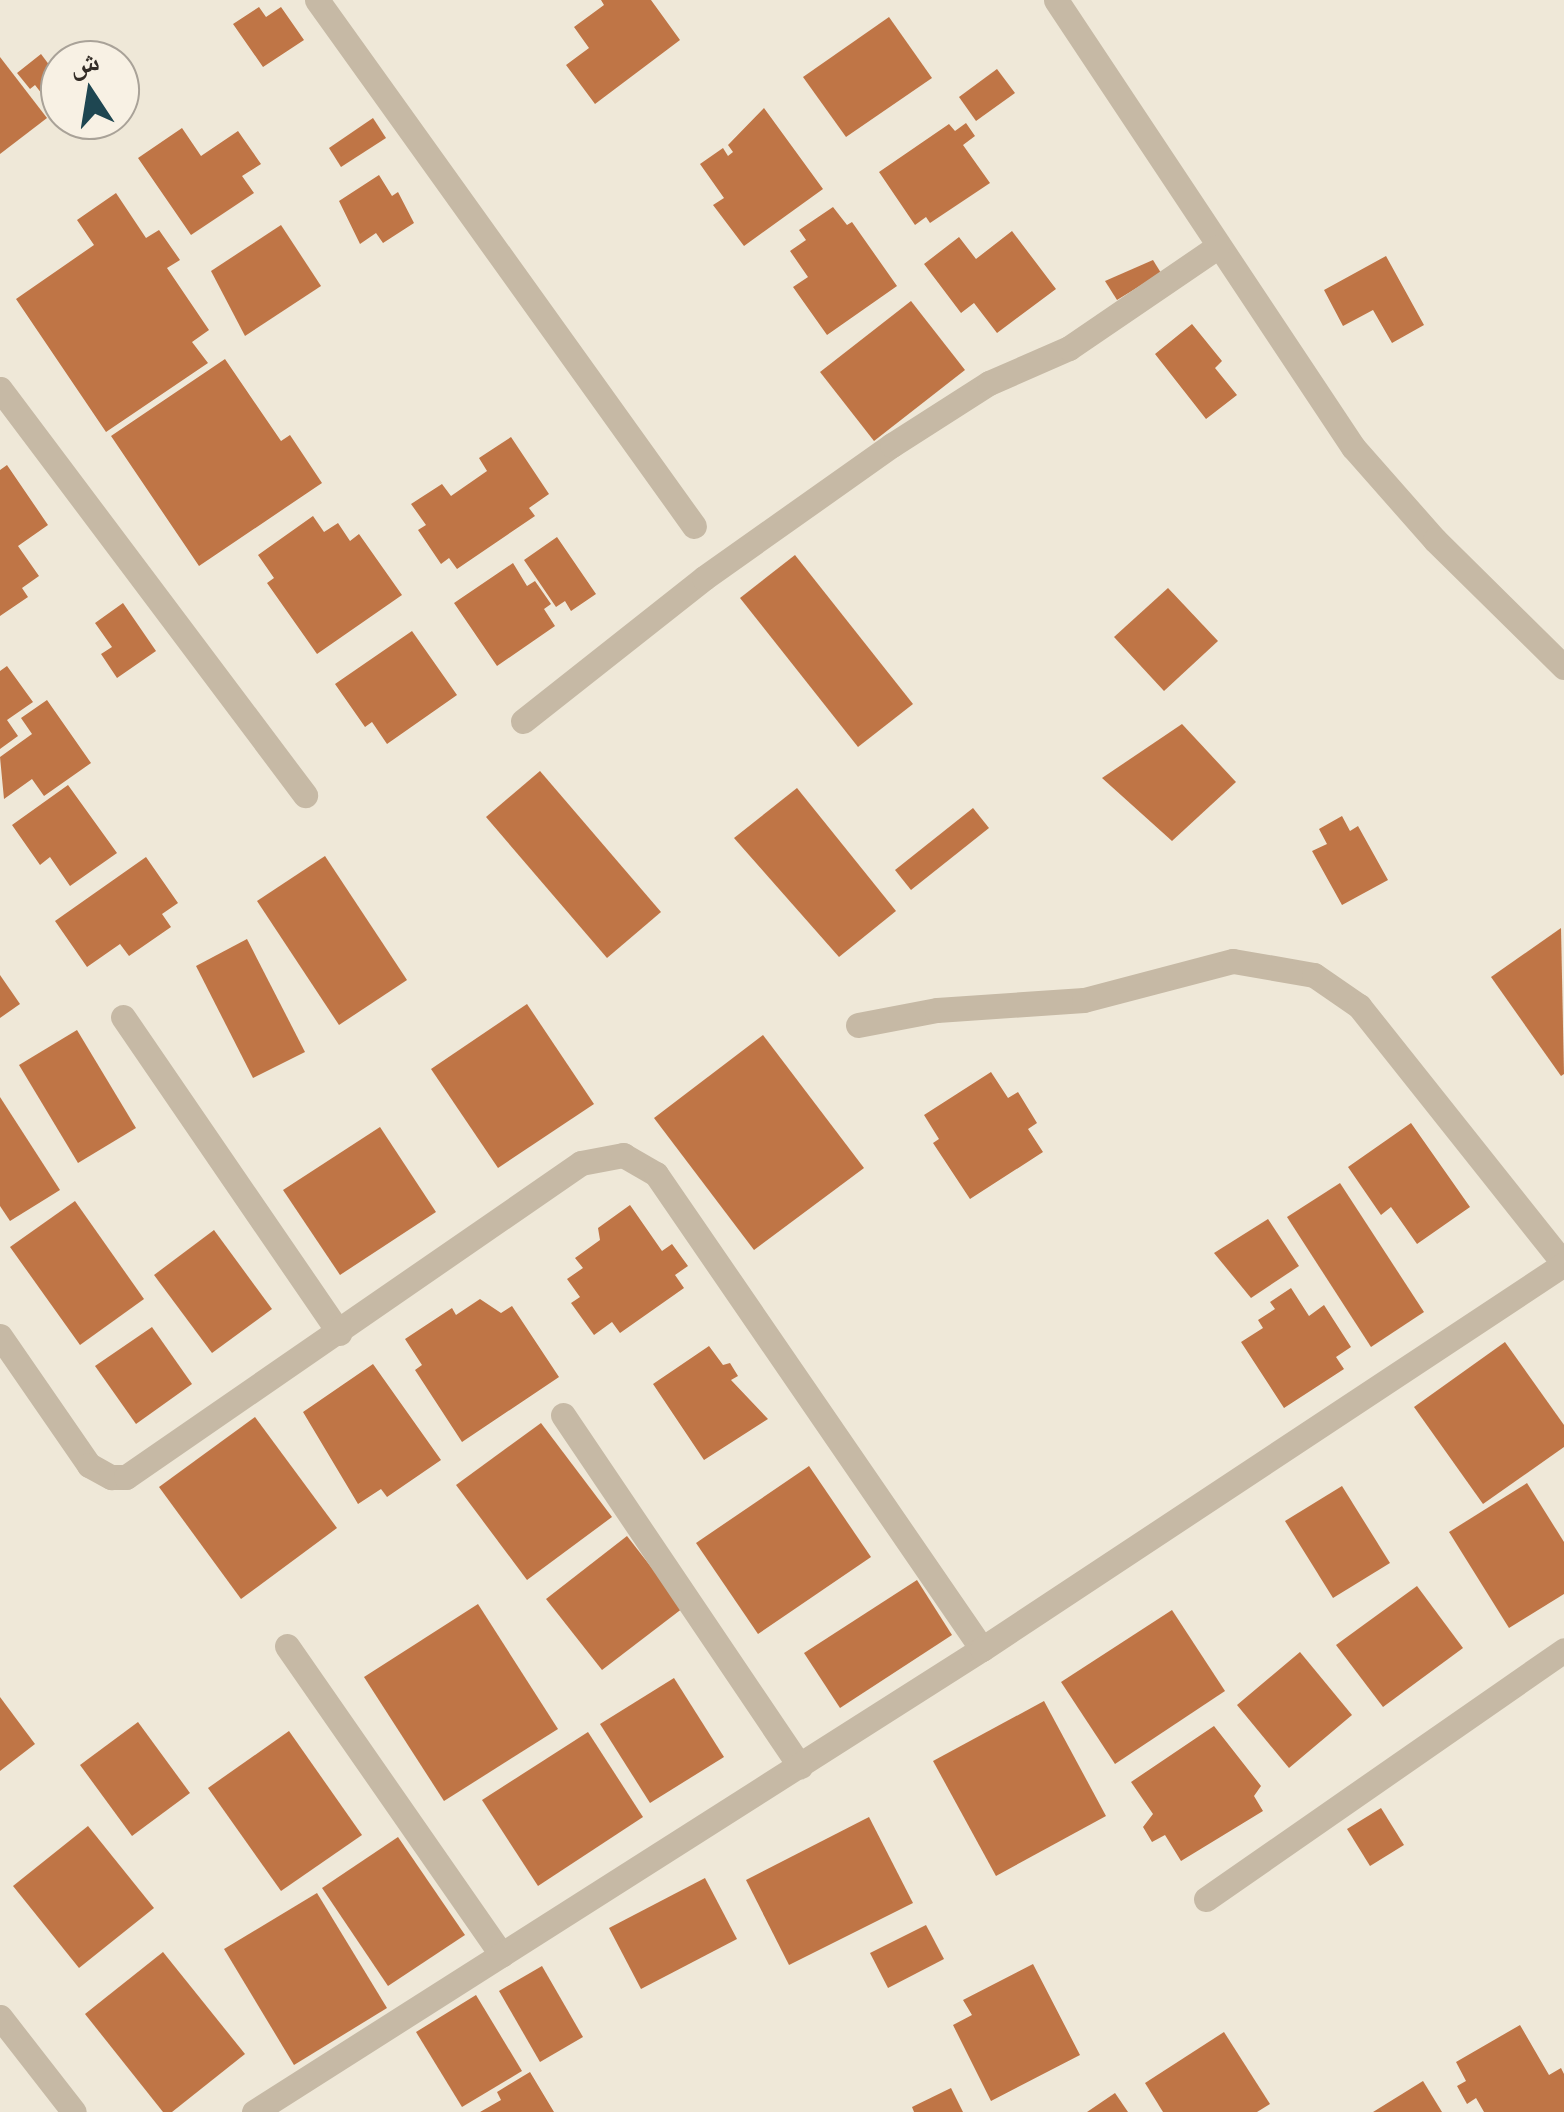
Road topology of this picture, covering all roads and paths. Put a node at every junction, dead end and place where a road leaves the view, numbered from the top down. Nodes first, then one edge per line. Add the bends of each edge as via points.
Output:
1 (317, 0) edge
2 (1056, 0) edge
3 (1217, 247) junction
4 (0, 389) edge
5 (694, 526) dead end
6 (1564, 668) edge
7 (523, 721) dead end
8 (305, 795) dead end
9 (123, 1017) dead end
10 (858, 1025) dead end
11 (1564, 1264) edge
12 (339, 1332) junction
13 (0, 1336) edge
14 (563, 1415) dead end
15 (287, 1646) dead end
16 (982, 1649) junction
17 (1564, 1650) edge
18 (800, 1766) junction
19 (1206, 1899) dead end
20 (502, 1955) junction
21 (0, 2017) edge
22 (74, 2112) edge
23 (254, 2112) edge

1 - 5 street
2 - 3 street
3 - 6 street via 1353,447
3 - 7 street via 1069,348 989,383 892,445 704,578
4 - 8 street
9 - 12 street
10 - 11 street via 923,1012 1084,1000 1233,961 1288,966 1340,989 1360,1006
11 - 16 street
12 - 13 street via 144,1470 111,1477 89,1465
12 - 16 street via 581,1163 612,1154 643,1162
14 - 18 street
15 - 20 street
16 - 18 street
17 - 19 street
18 - 20 street
20 - 23 street
21 - 22 street

